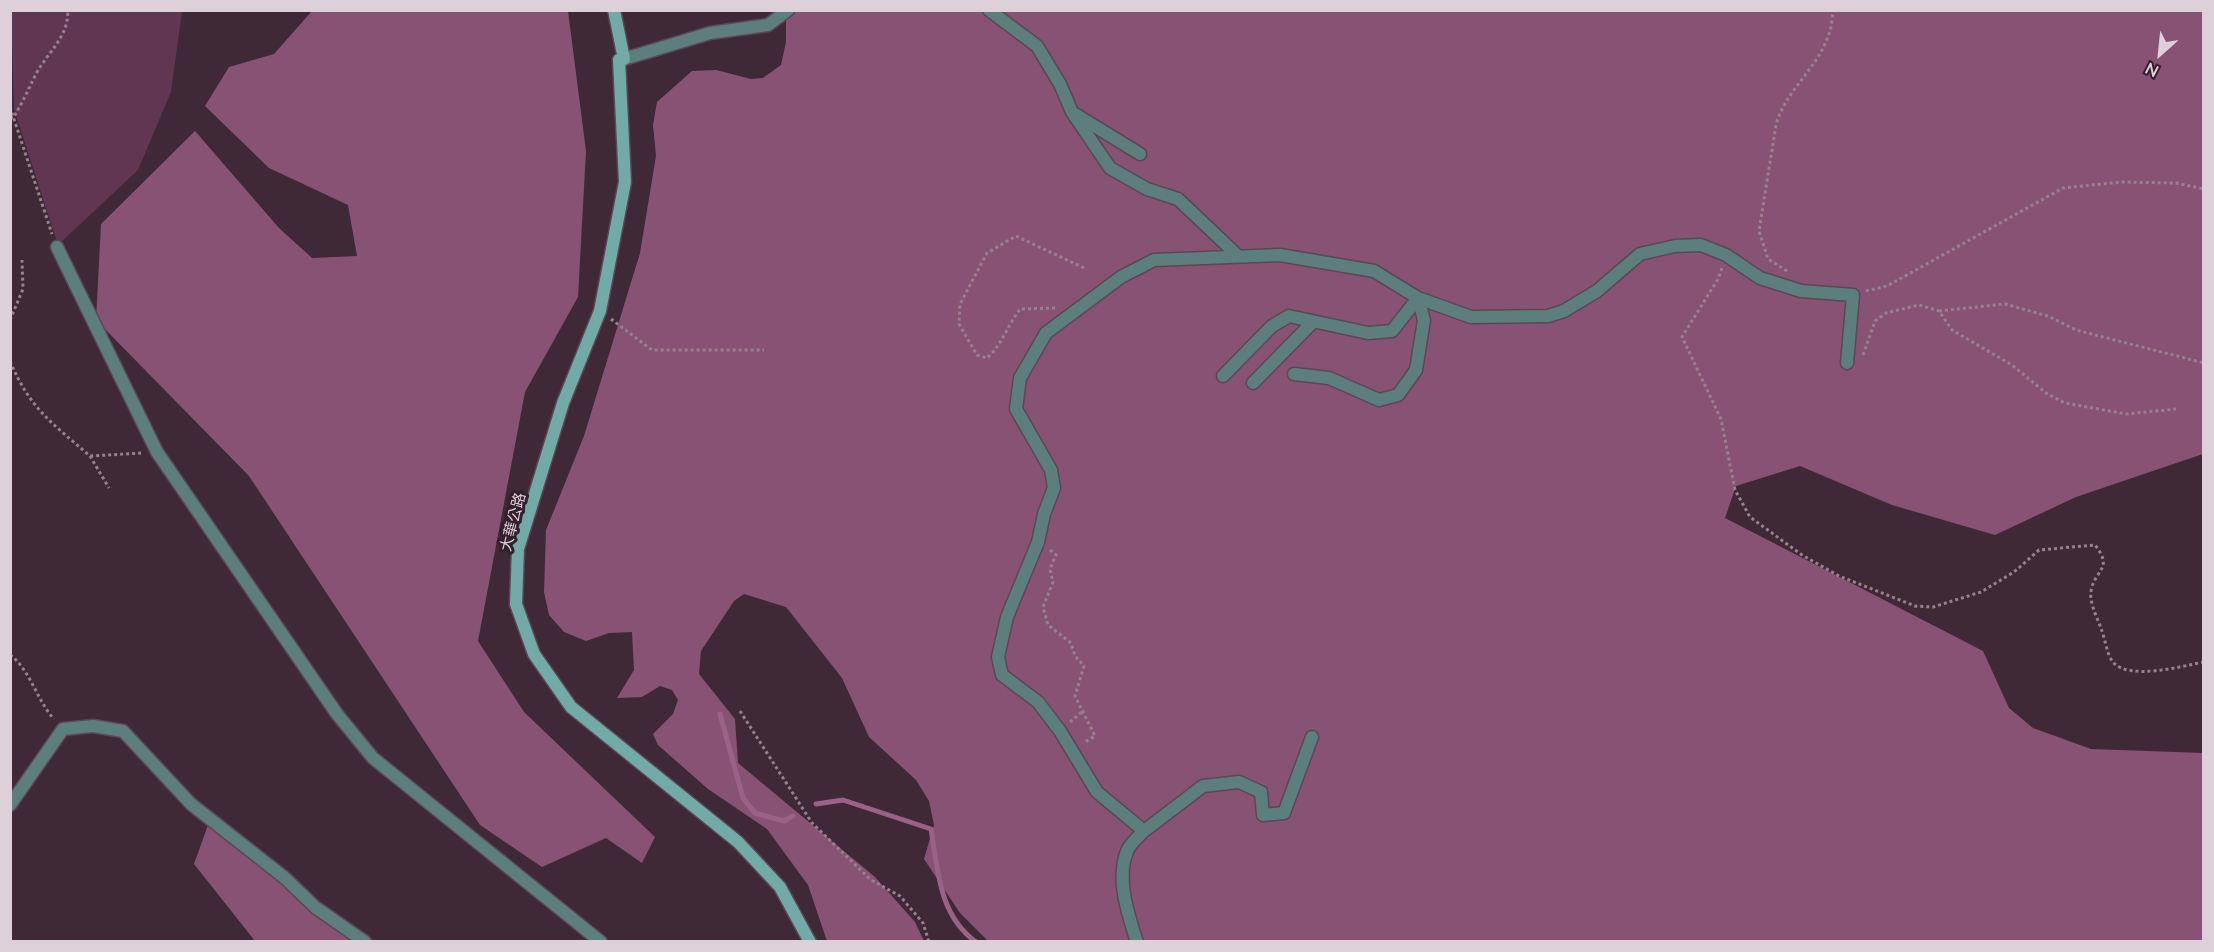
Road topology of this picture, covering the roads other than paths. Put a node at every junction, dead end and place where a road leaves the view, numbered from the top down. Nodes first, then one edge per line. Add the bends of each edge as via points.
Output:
1 (614, 10) edge
2 (788, 10) edge
3 (989, 10) edge
4 (624, 59) junction
5 (1072, 112) junction
6 (1140, 154) dead end
7 (57, 247) road end
8 (1238, 256) junction
9 (1418, 298) junction
10 (1312, 323) junction
11 (1847, 363) road end
12 (1294, 374) dead end
13 (1223, 376) dead end
14 (1253, 383) dead end
15 (1312, 737) dead end
16 (10, 805) edge
17 (1143, 831) junction
18 (364, 942) edge
19 (601, 942) edge
20 (810, 942) edge
21 (1137, 942) edge

1 - 4 main road, 大華公路
2 - 4 street via 768,25 710,33
3 - 5 street via 1037,46
4 - 20 main road, 大華公路 via 619,60 625,182 600,311 563,403 518,549 516,604 534,654 571,707 738,842 780,887
5 - 6 street
5 - 8 street via 1110,168 1147,189 1178,199
7 - 19 street via 156,452 337,714 373,758
8 - 9 street via 1280,255 1374,271
8 - 17 street via 1154,260 1121,278 1046,333 1020,378 1016,409 1052,470 1054,488 1038,542 1007,617 998,657 1002,675 1038,702 1097,792
9 - 10 street via 1392,331 1368,333
9 - 11 street via 1471,317 1548,316 1597,291 1640,254 1701,245 1726,255 1760,278 1801,291 1853,295
9 - 12 street via 1424,320 1416,370 1398,395 1379,400 1329,378
10 - 13 street via 1289,316 1272,326
10 - 14 street
15 - 17 street via 1284,813 1263,815 1261,792 1239,782 1203,786
16 - 18 street via 63,729 93,726 123,731 191,804 285,878 315,907
17 - 21 street via 1129,848 1122,870

